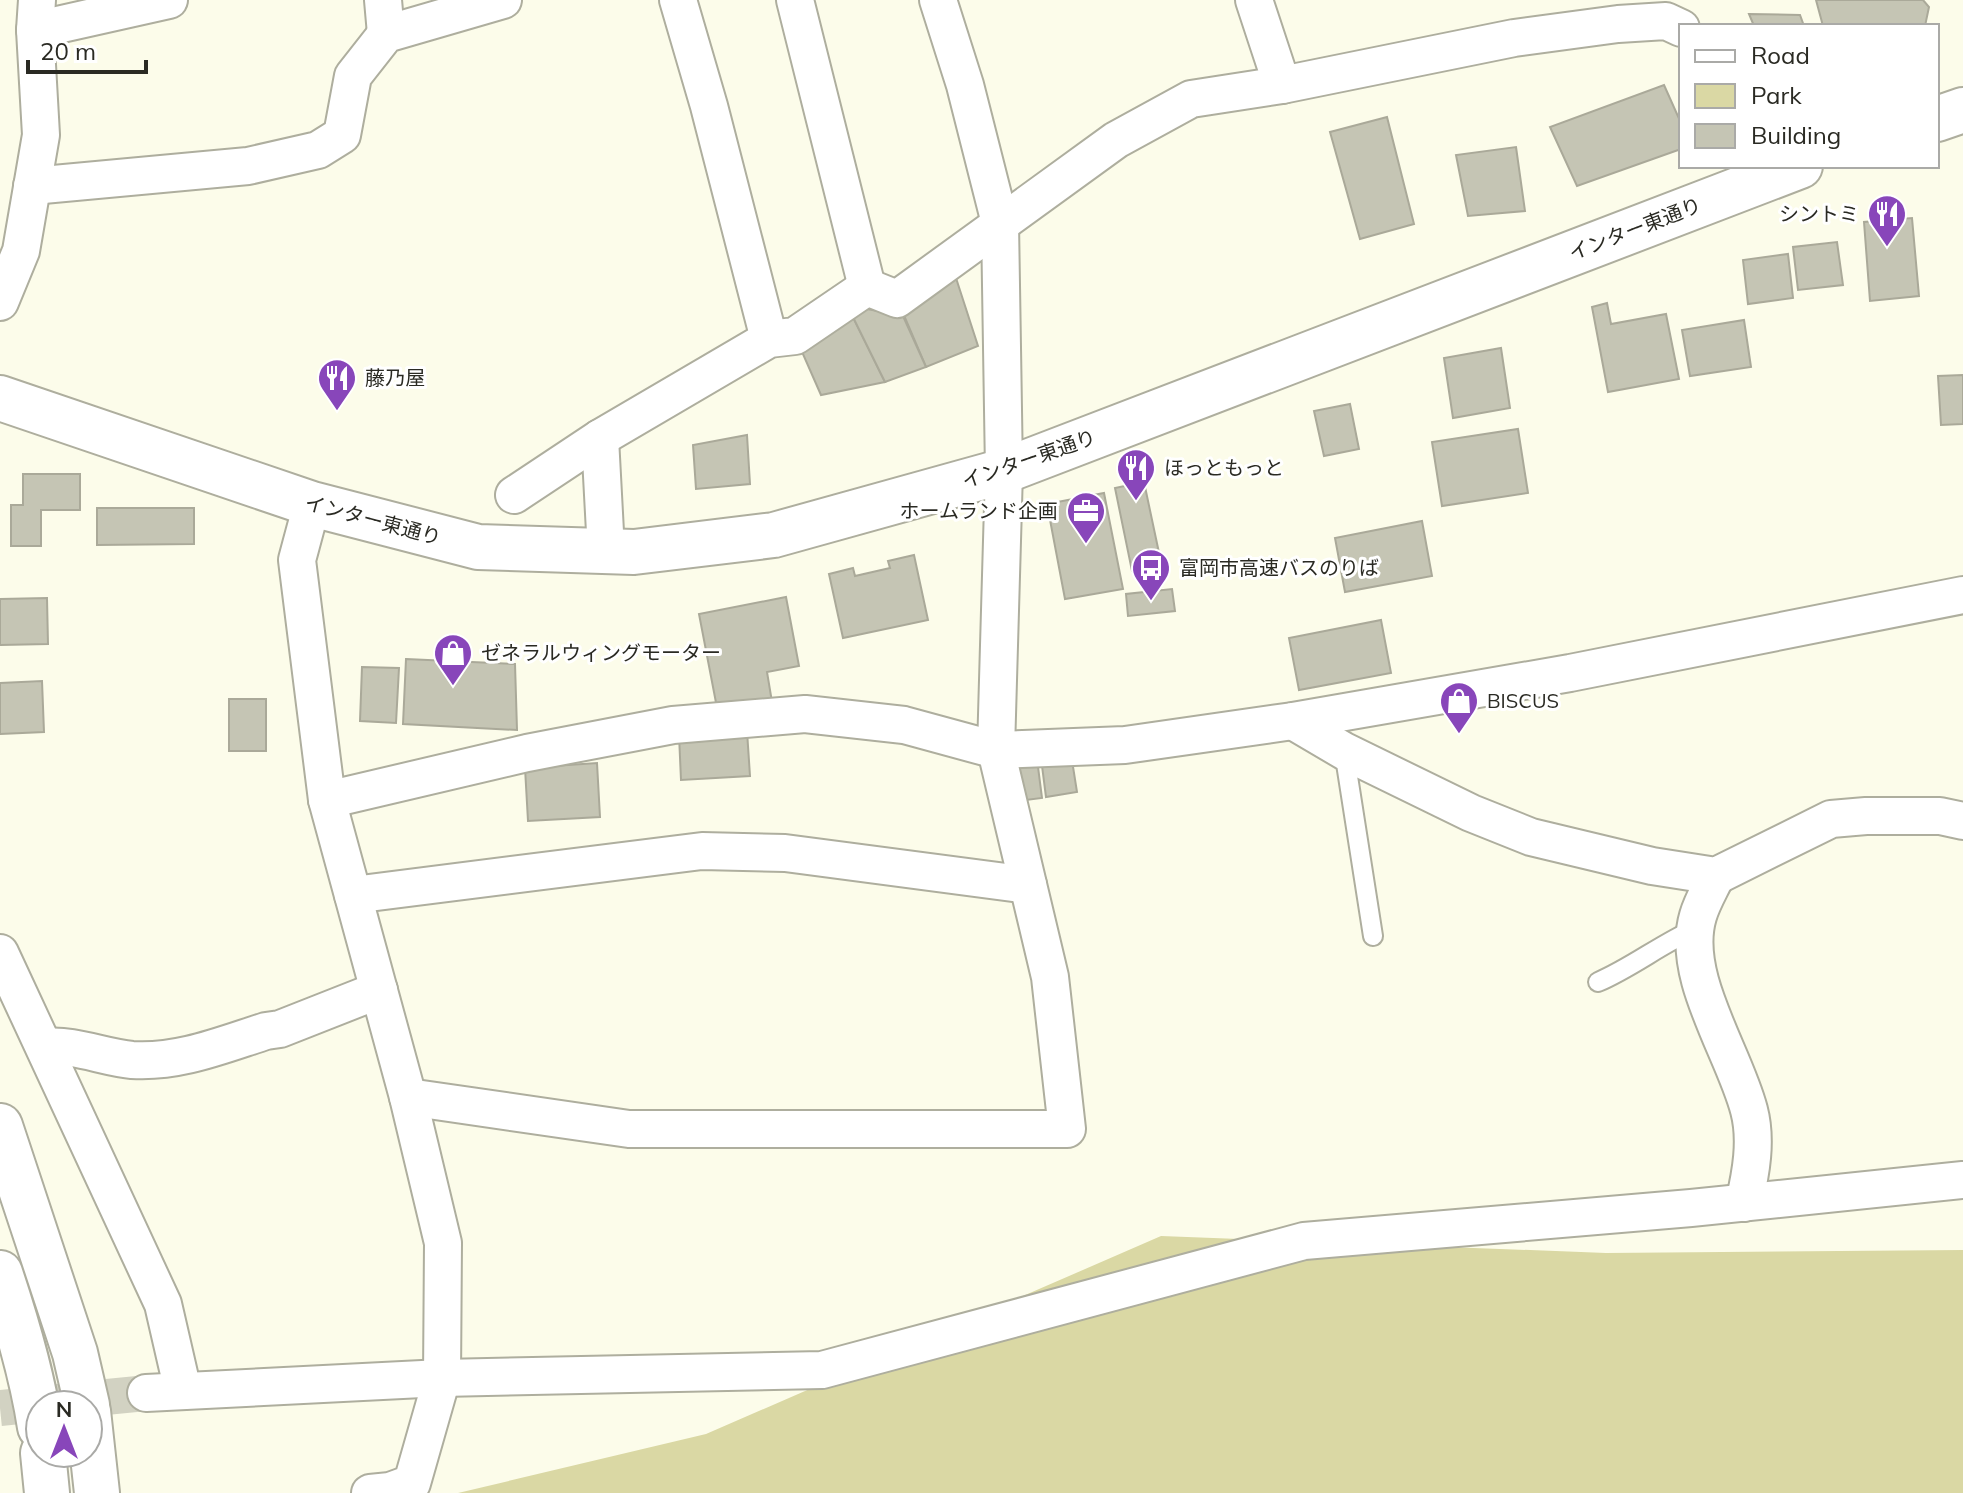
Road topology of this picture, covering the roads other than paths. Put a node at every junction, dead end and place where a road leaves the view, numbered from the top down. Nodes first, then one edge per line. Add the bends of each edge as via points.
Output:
1 (169, 0) edge
2 (503, 0) edge
3 (678, 0) edge
4 (795, 0) edge
5 (938, 0) edge
6 (1254, 0) edge
7 (36, 15) edge
8 (385, 17) edge
9 (1679, 27) edge
10 (1282, 85) junction
11 (1963, 110) edge
12 (1939, 118) edge
13 (1788, 168) edge
14 (32, 186) junction
15 (1000, 223) junction
16 (867, 287) junction
17 (0, 302) edge
18 (769, 339) junction
19 (0, 398) edge
20 (600, 438) junction
21 (1004, 471) junction
22 (514, 495) dead end
23 (312, 504) junction
24 (606, 551) junction
25 (1963, 595) edge
26 (1293, 721) junction
27 (996, 750) junction
28 (1344, 751) junction
29 (327, 800) junction
30 (1963, 821) edge
31 (1716, 876) junction
32 (1028, 885) junction
33 (353, 895) junction
34 (1697, 928) junction
35 (1373, 936) dead end
36 (0, 953) edge
37 (1598, 982) dead end
38 (379, 990) junction
39 (45, 1047) junction
40 (408, 1097) junction
41 (0, 1126) edge
42 (1963, 1180) edge
43 (1744, 1203) junction
44 (0, 1273) edge
45 (442, 1378) junction
46 (33, 1389) edge
47 (83, 1389) edge
48 (183, 1391) junction
49 (146, 1393) tunnel mouth
50 (45, 1469) edge
51 (94, 1469) edge
52 (47, 1493) edge
53 (97, 1493) edge
54 (370, 1493) edge

1 - 7 street
2 - 8 street
3 - 18 street
4 - 16 street
5 - 15 street
6 - 10 street
7 - 14 street via 41,135
8 - 14 street via 353,76 342,135 318,150 248,166
9 - 10 street via 1666,21 1618,24 1514,38
10 - 15 street via 1191,99 1116,140
11 - 12 main road
13 - 21 main road, インター東通り
14 - 17 street via 21,251
15 - 16 street via 897,299
15 - 21 street
16 - 18 street via 795,336
18 - 20 street
19 - 23 main road, インター東通り
20 - 22 street
20 - 24 street
21 - 24 main road, インター東通り via 774,535
21 - 27 street
23 - 24 main road, インター東通り via 478,547
23 - 29 street via 297,560
25 - 26 street via 1570,673
26 - 27 street via 1125,745
26 - 28 street
27 - 29 street via 904,725 790,715 673,725
27 - 32 street
28 - 31 street via 1531,837
28 - 35 lane
29 - 33 street
30 - 31 street via 1940,816 1831,819
31 - 34 street
32 - 33 street via 785,853 702,851
32 - 40 street via 1050,977 1067,1129 629,1129
33 - 38 street
34 - 37 lane
34 - 43 street via 1694,951 1706,1006 1750,1114 1753,1148
36 - 39 street
38 - 39 street via 280,1029 178,1059 131,1060 64,1045
38 - 40 street
39 - 48 street via 163,1304
40 - 45 street via 443,1243
41 - 47 main road
42 - 43 street
43 - 45 street via 1304,1241 822,1370
44 - 46 main road
45 - 48 street
45 - 54 street via 412,1483
48 - 49 street
50 - 52 main road
51 - 53 main road

